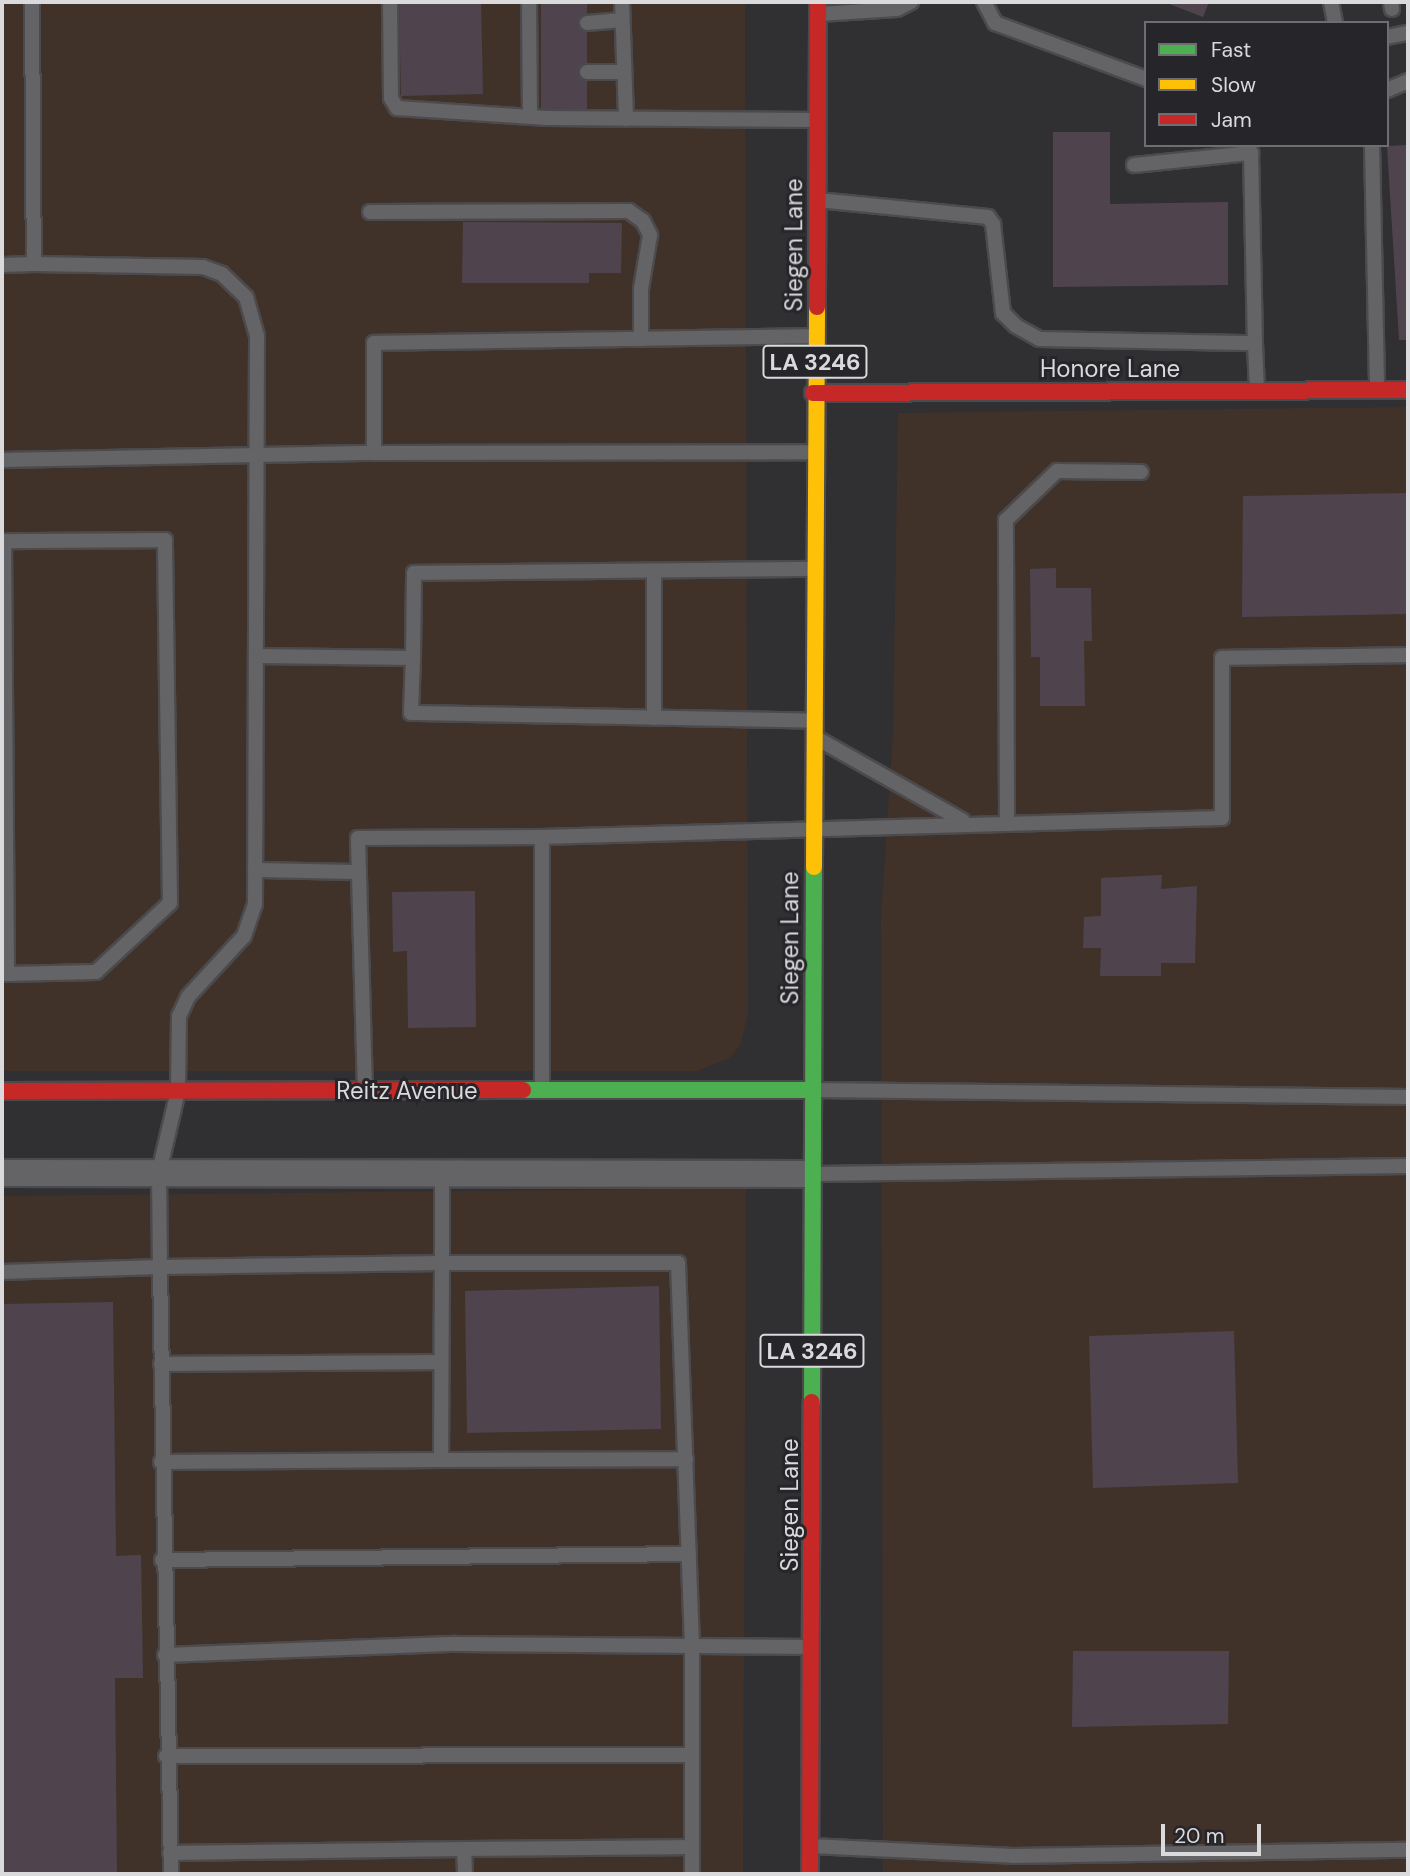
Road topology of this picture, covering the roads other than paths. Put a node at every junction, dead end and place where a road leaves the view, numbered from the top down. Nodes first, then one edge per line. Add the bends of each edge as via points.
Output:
1 (32, 2) edge
2 (390, 2) edge
3 (530, 2) edge
4 (622, 2) edge
5 (911, 2) edge
6 (985, 2) edge
7 (1331, 2) edge
8 (818, 8) edge
9 (622, 20) junction
10 (1335, 21) edge
11 (587, 23) dead end
12 (1408, 33) edge
13 (1389, 37) edge
14 (587, 72) dead end
15 (624, 72) junction
16 (1144, 78) edge
17 (1408, 81) edge
18 (1389, 89) edge
19 (530, 117) junction
20 (626, 118) junction
21 (817, 120) junction
22 (1372, 147) edge
23 (1134, 165) dead end
24 (817, 200) junction
25 (370, 212) dead end
26 (34, 264) junction
27 (2, 265) edge
28 (816, 336) junction
29 (641, 340) junction
30 (1255, 343) junction
31 (1377, 390) junction
32 (1408, 390) edge
33 (1257, 391) junction
34 (813, 393) junction
35 (816, 452) junction
36 (374, 453) junction
37 (257, 455) junction
38 (2, 460) edge
39 (1141, 471) dead end
40 (816, 569) junction
41 (654, 572) junction
42 (1408, 655) edge
43 (256, 656) junction
44 (413, 659) junction
45 (654, 718) junction
46 (814, 729) junction
47 (964, 822) junction
48 (1007, 824) junction
49 (814, 827) junction
50 (542, 837) junction
51 (255, 870) junction
52 (359, 872) junction
53 (4, 896) edge
54 (5, 974) edge
55 (542, 1090) junction
56 (812, 1090) junction
57 (2, 1091) edge
58 (178, 1091) junction
59 (365, 1091) junction
60 (1408, 1097) edge
61 (1408, 1166) edge
62 (2, 1172) edge
63 (159, 1172) junction
64 (442, 1173) junction
65 (810, 1174) junction
66 (442, 1263) junction
67 (160, 1267) junction
68 (2, 1272) edge
69 (441, 1362) junction
70 (160, 1364) junction
71 (685, 1459) junction
72 (441, 1460) junction
73 (161, 1462) junction
74 (689, 1554) junction
75 (162, 1560) junction
76 (814, 1647) junction
77 (692, 1650) junction
78 (165, 1655) junction
79 (692, 1755) junction
80 (166, 1756) junction
81 (809, 1846) junction
82 (692, 1847) junction
83 (464, 1849) junction
84 (1408, 1850) edge
85 (170, 1853) junction
86 (171, 1874) edge
87 (464, 1874) edge
88 (692, 1874) edge
89 (810, 1874) edge

1 - 26 lane
2 - 19 lane via 391,98 397,108
3 - 19 lane via 535,26
4 - 9 lane
5 - 8 lane via 897,9
6 - 16 lane via 995,23
7 - 10 lane
8 - 21 main road, Siegen Lane / LA 3246
9 - 11 lane
9 - 15 lane
12 - 13 lane
14 - 15 lane
15 - 20 lane
17 - 18 lane
19 - 20 lane
20 - 21 lane
21 - 24 main road, Siegen Lane / LA 3246
22 - 31 lane
23 - 30 lane via 1251,153
24 - 28 main road, Siegen Lane / LA 3246
24 - 30 lane via 988,218 993,224 1003,313 1039,339
25 - 29 lane via 629,211 643,221 650,235 641,289
26 - 27 lane
26 - 37 lane via 203,267 236,285 249,305 257,336
28 - 29 lane
28 - 34 main road, Siegen Lane / LA 3246
29 - 36 lane via 374,343
30 - 33 lane
31 - 32 main road, Honore Lane
31 - 33 main road, Honore Lane
33 - 34 main road, Honore Lane
34 - 35 main road, Siegen Lane / LA 3246
35 - 36 lane
35 - 40 main road, Siegen Lane / LA 3246
36 - 37 lane
37 - 38 lane
37 - 43 lane
39 - 48 lane via 1056,471 1006,520
40 - 41 lane
40 - 46 main road, Siegen Lane / LA 3246
41 - 44 lane via 414,573
41 - 45 lane
42 - 48 lane via 1222,657 1222,818
43 - 44 lane
43 - 51 lane
44 - 45 lane via 411,713
45 - 46 lane
46 - 47 lane
46 - 49 main road, Siegen Lane / LA 3246
47 - 48 lane
47 - 49 lane
49 - 50 lane
49 - 56 main road, Siegen Lane / LA 3246
50 - 52 lane via 358,838
50 - 55 lane
51 - 52 lane
51 - 58 lane via 253,915 243,936 182,1006
52 - 59 lane
53 - 54 lane
53 - 54 lane via 4,541 165,540 170,903 96,972
55 - 56 main road, Reitz Avenue
55 - 59 main road, Reitz Avenue
56 - 60 lane
56 - 65 main road, Siegen Lane / LA 3246
57 - 58 main road, Reitz Avenue
58 - 59 main road, Reitz Avenue
58 - 63 lane
61 - 65 lane
62 - 63 street
63 - 64 street
63 - 67 lane
64 - 65 street
64 - 66 lane
65 - 76 main road, Siegen Lane / LA 3246
66 - 67 lane
66 - 69 lane
66 - 71 lane via 678,1263
67 - 68 lane
67 - 70 lane
69 - 70 lane
69 - 72 lane
70 - 73 lane
71 - 72 lane
71 - 74 lane
72 - 73 lane
73 - 75 lane
74 - 75 lane
74 - 77 lane
75 - 78 lane
76 - 77 lane
76 - 81 main road, Siegen Lane / LA 3246
77 - 78 lane via 456,1644
77 - 79 lane
78 - 80 lane
79 - 80 lane
79 - 82 lane
80 - 85 lane
81 - 84 lane via 1013,1856
81 - 89 main road, Siegen Lane / LA 3246
82 - 83 lane
82 - 88 lane
83 - 85 lane
83 - 87 lane
85 - 86 lane

